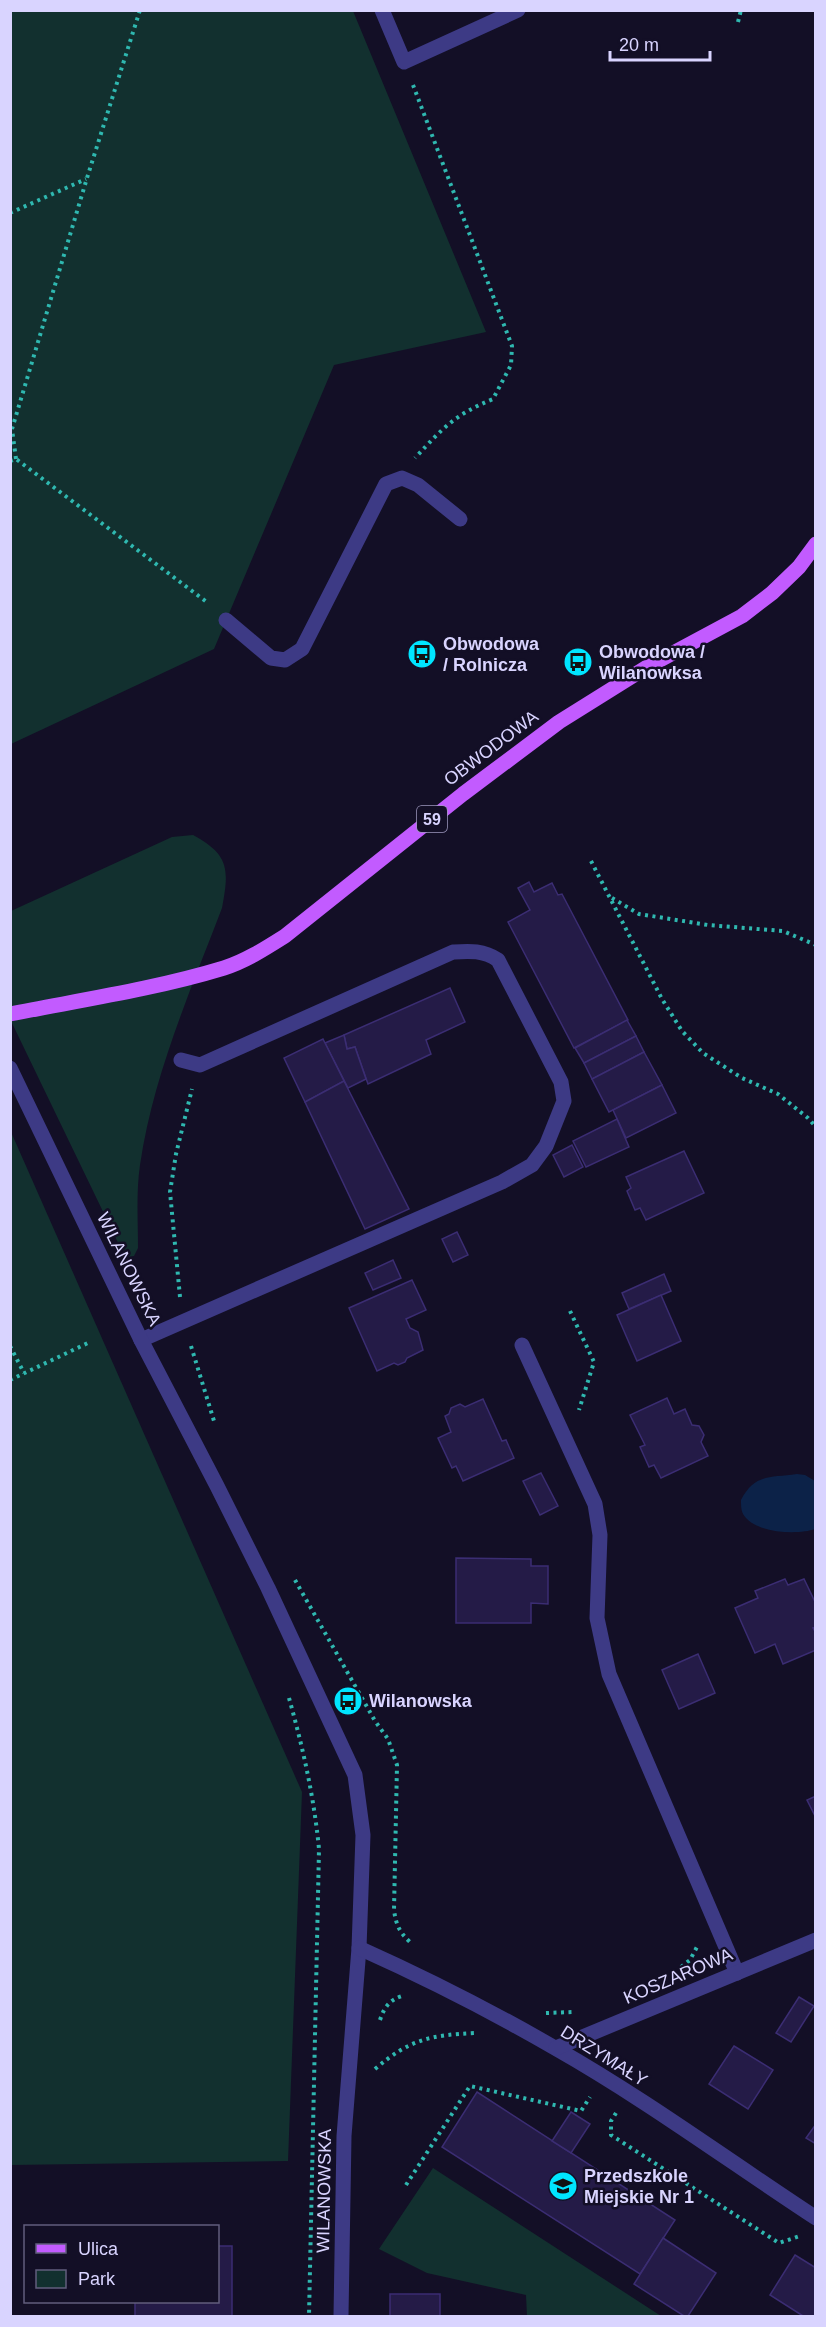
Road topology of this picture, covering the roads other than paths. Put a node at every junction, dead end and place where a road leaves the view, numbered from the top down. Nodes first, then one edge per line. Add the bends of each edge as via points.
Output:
1 (382, 10) edge
2 (518, 10) edge
3 (460, 519) dead end
4 (816, 544) edge
5 (226, 620) road end
6 (10, 1014) edge
7 (181, 1059) dead end
8 (10, 1068) edge
9 (141, 1340) junction
10 (522, 1345) dead end
11 (816, 1940) edge
12 (359, 1948) junction
13 (736, 1973) junction
14 (556, 2048) junction
15 (816, 2218) edge
16 (340, 2316) edge

1 - 2 street via 404,62
3 - 5 street via 418,485 402,478 386,484 302,649 285,660 271,658
4 - 6 main road, OBWODOWA / 59 via 799,567 742,616 647,667 559,722 259,953 225,968
7 - 9 street via 200,1065 453,952 473,951 488,953 498,960 561,1082 564,1101 546,1146 532,1165 502,1182
8 - 9 street, WILANOWSKA
9 - 12 street, WILANOWSKA via 268,1588 355,1775 363,1836
10 - 13 street via 596,1504 600,1535 597,1618 609,1674
11 - 13 street, KOSZAROWA
12 - 14 street, DRZYMAŁY via 426,1977
12 - 16 street, WILANOWSKA via 344,2136
13 - 14 street, KOSZAROWA
14 - 15 street, DRZYMAŁY

